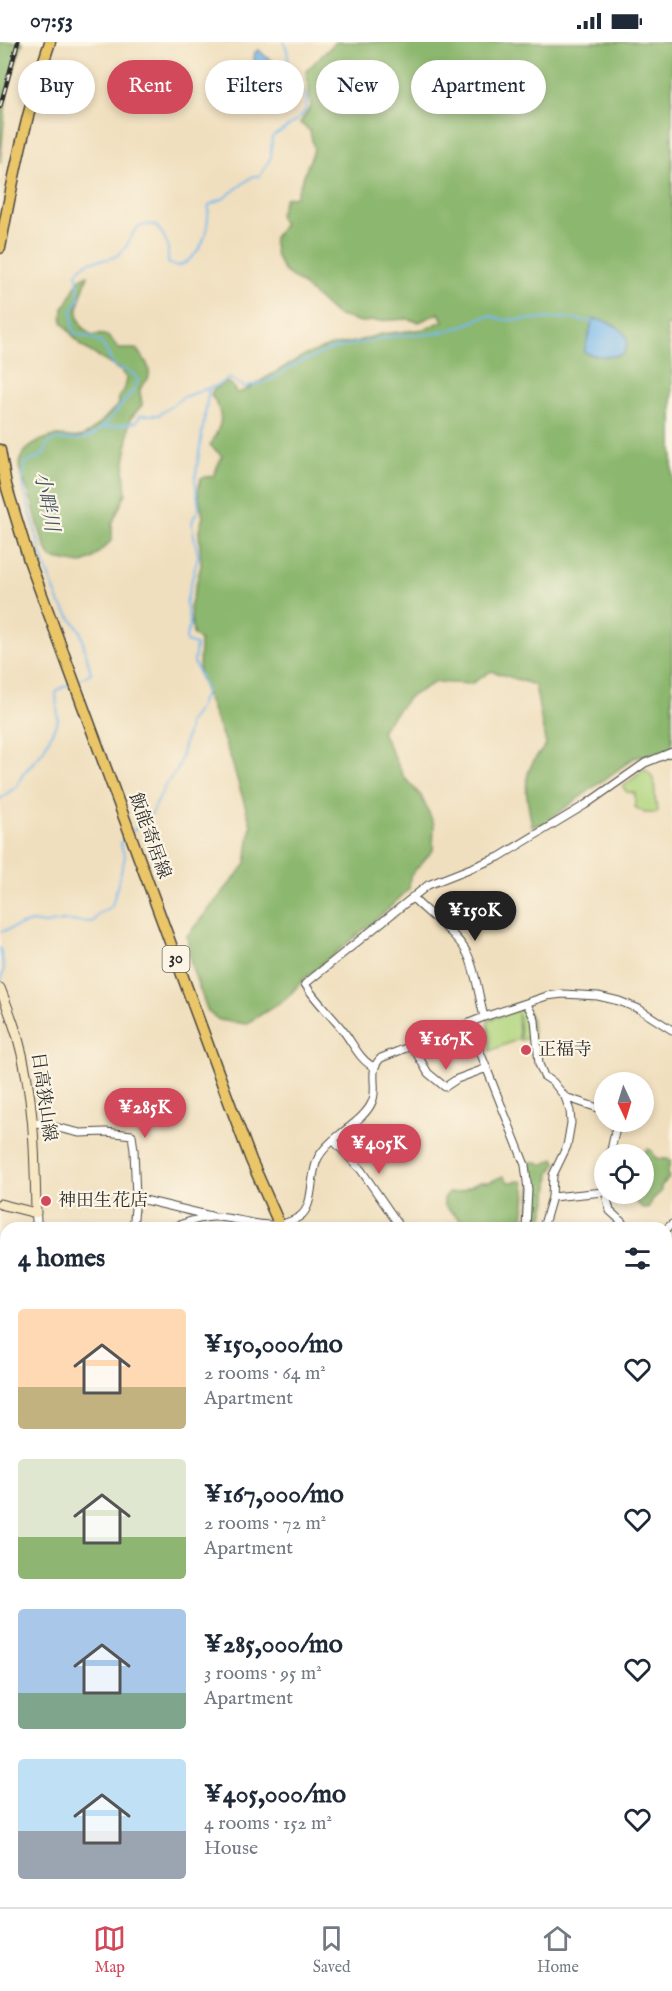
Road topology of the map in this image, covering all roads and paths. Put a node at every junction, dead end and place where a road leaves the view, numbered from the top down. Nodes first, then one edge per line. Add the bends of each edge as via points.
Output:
1 (50, 42) edge
2 (0, 248) edge
3 (0, 450) edge
4 (3, 486) edge
5 (672, 752) edge
6 (412, 897) junction
7 (1, 991) edge
8 (527, 1004) junction
9 (484, 1017) junction
10 (469, 1024) junction
11 (672, 1030) edge
12 (413, 1047) junction
13 (374, 1067) junction
14 (487, 1068) junction
15 (565, 1097) junction
16 (594, 1107) edge
17 (33, 1122) junction
18 (333, 1140) junction
19 (594, 1194) edge
20 (552, 1197) junction
21 (136, 1198) junction
22 (0, 1204) edge
23 (608, 1204) edge
24 (36, 1213) junction
25 (213, 1217) junction
26 (37, 1222) edge
27 (134, 1222) edge
28 (189, 1222) edge
29 (240, 1222) edge
30 (278, 1222) edge
31 (291, 1222) edge
32 (397, 1222) edge
33 (526, 1222) edge
34 (545, 1222) edge
35 (622, 1222) edge

1 - 2 main road via 18,157
3 - 4 main road, 飯能寄居線 / 30
4 - 30 main road, 飯能寄居線 / 30 via 236,1120
5 - 6 street via 645,763 499,857 428,885
6 - 9 street via 468,954
6 - 13 street via 305,984 361,1057
7 - 17 main road, 日高狭山線 via 23,1057
8 - 9 street
8 - 11 street via 555,995 598,996 639,1009
8 - 15 street via 535,1020 539,1064 544,1076
9 - 10 street
10 - 12 street
10 - 14 street
12 - 13 street via 381,1058
12 - 14 street via 428,1073 446,1087
13 - 18 street via 372,1102
14 - 33 street via 525,1165
15 - 16 street
15 - 20 street via 571,1123 567,1146 553,1175
17 - 21 street via 80,1133 132,1135
17 - 24 main road, 日高狭山線
18 - 31 street via 319,1157 312,1176 308,1208
18 - 32 street via 361,1170
19 - 20 street
20 - 34 street
21 - 25 street
21 - 27 street
22 - 24 main road
23 - 35 street
24 - 26 street
25 - 28 street
25 - 29 street

